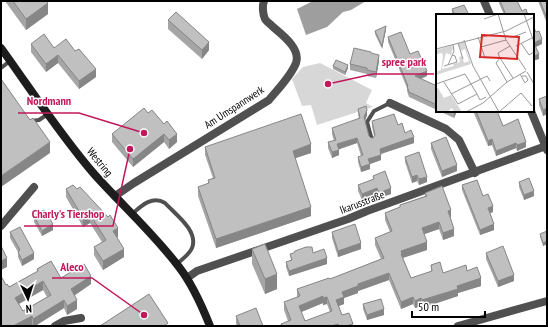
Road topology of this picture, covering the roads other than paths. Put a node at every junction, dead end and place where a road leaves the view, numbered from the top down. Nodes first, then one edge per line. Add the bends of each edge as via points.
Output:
1 (255, 1) edge
2 (484, 1) edge
3 (263, 3) edge
4 (490, 14) edge
5 (1, 48) edge
6 (10, 61) junction
7 (1, 68) edge
8 (390, 103) joint
9 (531, 112) edge
10 (48, 114) junction
11 (27, 118) edge
12 (372, 140) edge
13 (546, 148) edge
14 (475, 173) junction
15 (34, 187) dead end
16 (115, 196) junction
17 (132, 214) junction
18 (1, 226) edge
19 (177, 264) junction
20 (187, 278) junction
21 (547, 301) edge
22 (81, 318) dead end
23 (55, 326) edge
24 (210, 326) edge
25 (458, 326) edge

1 - 3 street, Am Umspannwerk
2 - 4 street
3 - 16 street, Am Umspannwerk via 265,19 293,47 297,61 293,69 269,100
5 - 6 main road, Westring
6 - 7 lane
6 - 10 main road, Westring
8 - 12 lane via 374,111 367,122
8 - 14 street via 446,129 459,140
9 - 13 street
10 - 11 lane via 31,122
10 - 16 main road, Westring via 94,174
13 - 14 street, Ikarusstraße
14 - 20 street, Ikarusstraße via 197,271
15 - 18 street
16 - 17 main road, Westring
17 - 19 main road, Westring
17 - 19 lane via 149,201 161,200 188,227 192,234 192,247
19 - 20 main road, Westring
20 - 24 main road, Westring
21 - 25 street
22 - 23 street via 64,321

